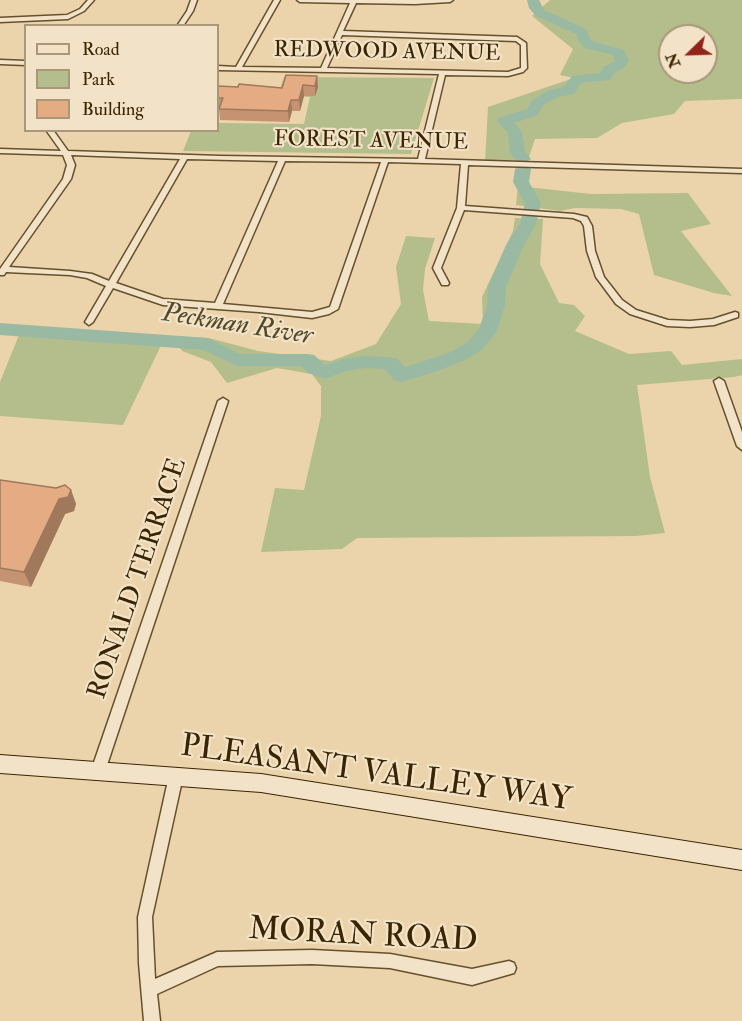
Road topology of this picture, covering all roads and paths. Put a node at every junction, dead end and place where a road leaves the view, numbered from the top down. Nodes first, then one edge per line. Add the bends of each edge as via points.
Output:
1 (91, 0) edge
2 (194, 0) edge
3 (277, 0) edge
4 (300, 0) edge
5 (450, 0) edge
6 (354, 1) edge
7 (0, 20) edge
8 (181, 24) edge
9 (339, 33) junction
10 (0, 62) edge
11 (24, 63) edge
12 (219, 68) edge
13 (238, 69) junction
14 (323, 70) junction
15 (442, 73) junction
16 (52, 133) edge
17 (0, 151) edge
18 (35, 152) junction
19 (66, 153) junction
20 (184, 157) junction
21 (282, 159) junction
22 (385, 160) junction
23 (421, 161) junction
24 (465, 162) junction
25 (742, 171) edge
26 (461, 208) junction
27 (2, 271) edge
28 (445, 283) dead end
29 (111, 284) junction
30 (218, 306) junction
31 (735, 315) dead end
32 (89, 322) dead end
33 (719, 381) dead end
34 (223, 401) dead end
35 (742, 446) edge
36 (0, 764) edge
37 (98, 771) junction
38 (176, 776) junction
39 (742, 860) edge
40 (509, 968) dead end
41 (149, 990) junction
42 (152, 1021) edge

1 - 7 street via 68,17
2 - 8 street
3 - 13 street
4 - 6 street
5 - 6 street
6 - 9 street
9 - 14 street
9 - 15 street, REDWOOD AVENUE via 510,38 524,44 524,68 515,73
10 - 11 street
12 - 13 street, REDWOOD AVENUE
13 - 14 street, REDWOOD AVENUE
14 - 15 street, REDWOOD AVENUE
15 - 23 street
16 - 18 street via 50,144
16 - 19 street
17 - 18 street, FOREST AVENUE
18 - 19 street, FOREST AVENUE
19 - 20 street, FOREST AVENUE
19 - 27 street via 71,165 67,179
20 - 21 street, FOREST AVENUE
20 - 29 street
21 - 22 street, FOREST AVENUE
21 - 30 street
22 - 23 street, FOREST AVENUE
22 - 30 street via 334,309 312,315
23 - 24 street, FOREST AVENUE
24 - 25 street, FOREST AVENUE
24 - 26 street
26 - 28 street via 437,268
26 - 31 street via 574,216 587,222 600,277 619,302 633,312 667,323 690,324
27 - 29 street via 70,273
29 - 30 street via 163,302
29 - 32 street
33 - 35 street
34 - 37 street, RONALD TERRACE
36 - 37 main road, PLEASANT VALLEY WAY
37 - 38 main road, PLEASANT VALLEY WAY
38 - 39 main road, PLEASANT VALLEY WAY via 261,783
38 - 41 street via 145,917
40 - 41 street, MORAN ROAD via 472,977 390,961 312,957 217,959
41 - 42 street

